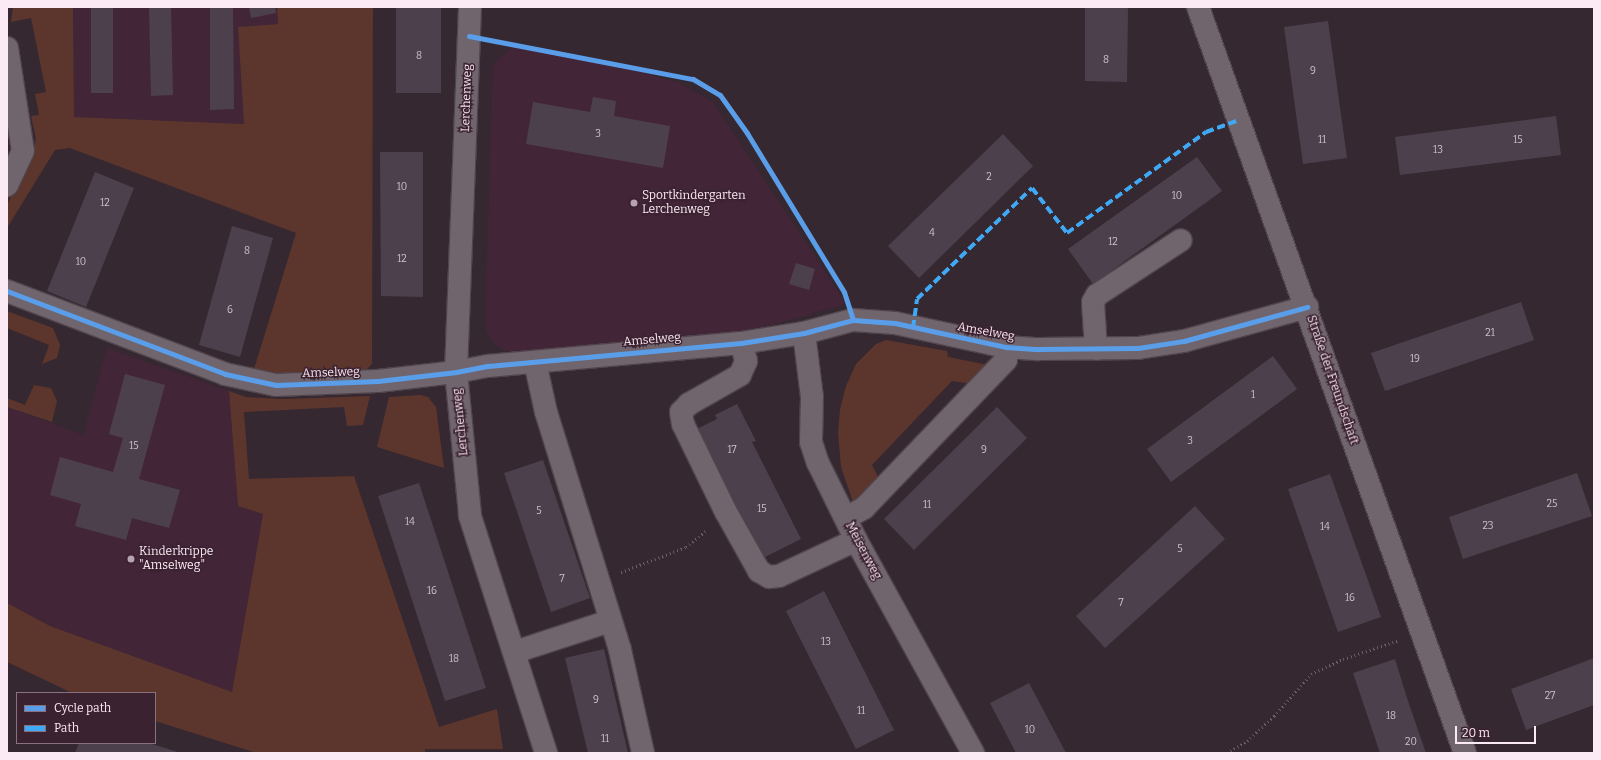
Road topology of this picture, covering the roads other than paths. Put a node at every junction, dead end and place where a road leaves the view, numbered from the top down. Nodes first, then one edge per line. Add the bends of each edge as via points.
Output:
1 (470, 7) edge
2 (1198, 7) edge
3 (7, 48) edge
4 (12, 121) edge
5 (7, 186) edge
6 (1181, 240) dead end
7 (7, 291) edge
8 (1307, 307) junction
9 (804, 333) junction
10 (741, 343) junction
11 (1006, 347) junction
12 (1096, 349) junction
13 (535, 362) junction
14 (456, 372) junction
15 (846, 518) junction
16 (856, 540) junction
17 (610, 621) junction
18 (515, 652) junction
19 (546, 753) edge
20 (643, 753) edge
21 (973, 753) edge
22 (1465, 753) edge

1 - 14 street, Lerchenweg
2 - 8 street, Straße der Freundschaft
3 - 4 street
4 - 5 street via 23,151
6 - 12 street via 1097,295 1093,302
7 - 14 street, Amselweg via 211,368 262,384 378,380
8 - 12 street, Amselweg via 1184,341 1138,348
8 - 22 street, Straße der Freundschaft
9 - 10 street, Amselweg
9 - 11 street, Amselweg via 853,320 873,320
9 - 15 street, Meisenweg via 812,397 811,442
10 - 13 street, Amselweg
10 - 16 street via 746,361 740,375 688,404 681,412 683,424 716,492 759,571 769,577 779,576
11 - 12 street, Amselweg
11 - 15 street via 1006,360 864,508
13 - 14 street, Amselweg
13 - 17 street via 546,412
14 - 18 street, Lerchenweg via 470,516
15 - 16 street, Meisenweg
16 - 21 street, Meisenweg
17 - 18 street
17 - 20 street via 620,650
18 - 19 street, Lerchenweg

